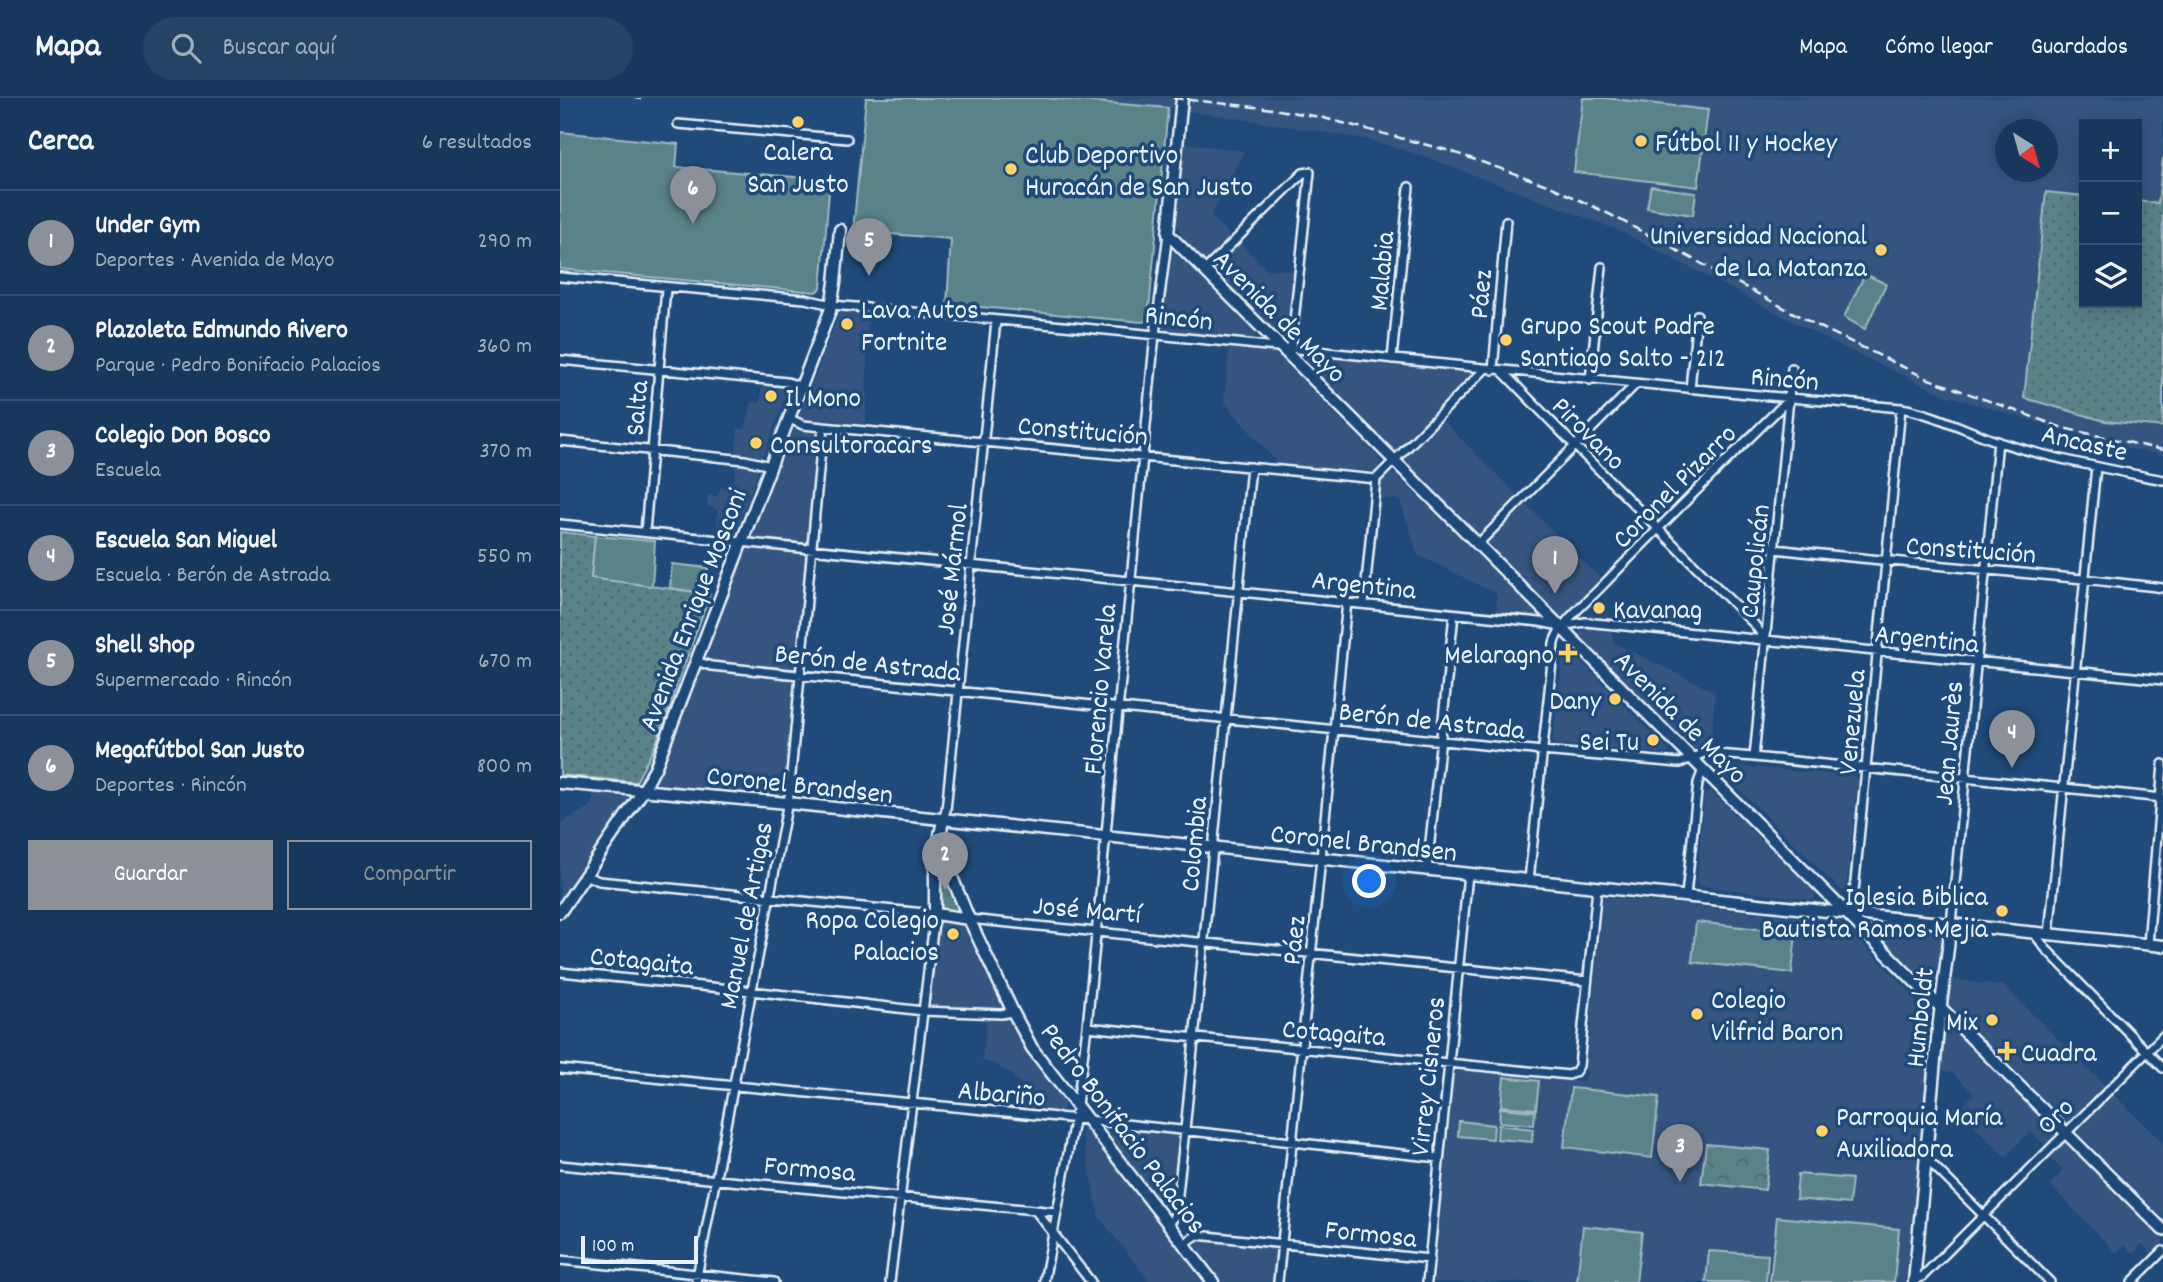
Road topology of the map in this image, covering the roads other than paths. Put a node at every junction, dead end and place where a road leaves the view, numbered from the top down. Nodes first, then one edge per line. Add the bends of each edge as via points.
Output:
1 (1182, 98) edge
2 (678, 124) dead end
3 (847, 139) dead end
4 (1409, 187) dead end
5 (1506, 220) dead end
6 (839, 230) dead end
7 (1168, 234) junction
8 (1602, 267) dead end
9 (1204, 271) junction
10 (560, 277) edge
11 (666, 288) junction
12 (832, 305) junction
13 (1697, 315) dead end
14 (996, 321) junction
15 (1155, 334) junction
16 (1286, 348) junction
17 (1392, 359) junction
18 (560, 360) edge
19 (1792, 368) dead end
20 (659, 369) junction
21 (1489, 370) junction
22 (1503, 372) junction
23 (1590, 380) junction
24 (1635, 385) junction
25 (800, 386) junction
26 (1690, 389) junction
27 (1789, 399) junction
28 (1902, 408) junction
29 (788, 418) junction
30 (823, 427) junction
31 (560, 441) edge
32 (984, 442) junction
33 (1998, 442) junction
34 (1575, 446) junction
35 (653, 451) junction
36 (1143, 456) junction
37 (1395, 461) junction
38 (771, 466) junction
39 (1251, 467) junction
40 (2096, 467) junction
41 (1376, 479) junction
42 (2163, 480) edge
43 (560, 524) edge
44 (1658, 528) junction
45 (645, 532) junction
46 (741, 541) junction
47 (1478, 544) junction
48 (810, 548) junction
49 (1775, 549) junction
50 (1886, 562) junction
51 (971, 565) junction
52 (1986, 569) junction
53 (2085, 578) junction
54 (1131, 581) junction
55 (2163, 588) edge
56 (1238, 592) junction
57 (1347, 602) junction
58 (1364, 603) junction
59 (1454, 614) junction
60 (1560, 626) junction
61 (1766, 640) junction
62 (1878, 652) junction
63 (696, 661) junction
64 (1975, 663) junction
65 (2075, 673) junction
66 (800, 675) junction
67 (2163, 680) edge
68 (959, 692) junction
69 (1118, 708) junction
70 (1225, 718) junction
71 (1333, 730) junction
72 (1442, 740) junction
73 (1542, 751) junction
74 (1754, 757) junction
75 (1692, 758) junction
76 (2163, 764) edge
77 (1703, 769) junction
78 (1867, 769) junction
79 (1964, 779) junction
80 (560, 783) edge
81 (2064, 789) junction
82 (643, 791) junction
83 (2162, 798) edge
84 (787, 803) junction
85 (943, 820) junction
86 (1107, 837) junction
87 (938, 843) junction
88 (1213, 848) junction
89 (1321, 859) junction
90 (1427, 870) junction
91 (1468, 874) junction
92 (584, 875) junction
93 (1529, 880) junction
94 (1597, 888) junction
95 (1686, 895) junction
96 (768, 898) junction
97 (560, 912) edge
98 (1847, 913) junction
99 (935, 914) junction
100 (969, 919) junction
101 (1951, 924) junction
102 (1098, 931) junction
103 (2033, 932) junction
104 (2049, 934) junction
105 (1205, 942) junction
106 (2148, 944) junction
107 (2163, 946) edge
108 (1312, 953) junction
109 (1459, 967) junction
110 (560, 972) edge
111 (1587, 981) junction
112 (751, 991) junction
113 (1941, 1008) junction
114 (923, 1011) junction
115 (1013, 1012) junction
116 (1087, 1027) junction
117 (2163, 1036) edge
118 (1194, 1037) junction
119 (1301, 1049) junction
120 (2148, 1052) junction
121 (1449, 1063) junction
122 (2163, 1068) edge
123 (560, 1069) edge
124 (733, 1086) junction
125 (913, 1105) junction
126 (1077, 1105) junction
127 (1074, 1119) junction
128 (1088, 1120) junction
129 (1185, 1130) junction
130 (2066, 1133) junction
131 (1292, 1143) junction
132 (1439, 1158) junction
133 (1927, 1159) junction
134 (560, 1165) edge
135 (716, 1180) junction
136 (902, 1197) junction
137 (1035, 1210) junction
138 (1056, 1212) junction
139 (1984, 1217) junction
140 (1168, 1222) junction
141 (2163, 1230) edge
142 (1053, 1233) junction
143 (1185, 1243) junction
144 (1283, 1244) junction
145 (2163, 1251) edge
146 (1430, 1259) junction
147 (560, 1260) edge
148 (696, 1278) edge
149 (1914, 1281) edge
150 (774, 1282) edge
151 (890, 1282) edge
152 (1044, 1282) edge
153 (1091, 1282) edge
154 (1213, 1282) edge
155 (1278, 1282) edge
156 (1427, 1282) edge
157 (2050, 1282) edge
158 (2132, 1282) edge

1 - 7 street, Florencio Varela
2 - 3 street
4 - 17 street, Malabia
5 - 21 street, Páez
6 - 12 street, Avenida Enrique Mosconi
7 - 9 street, Avenida de Mayo
7 - 15 street, Florencio Varela
8 - 23 street
9 - 16 street, Avenida de Mayo
9 - 16 street via 1303,173 1310,172
10 - 11 street, Rincón
11 - 12 street, Rincón
11 - 20 street, Salta
12 - 14 street, Rincón
12 - 25 street, Avenida Enrique Mosconi
13 - 26 street, Coronel Pizarro
14 - 15 street, Rincón
14 - 32 street, José Mármol
15 - 16 street, Rincón
15 - 36 street, Florencio Varela
16 - 17 street, Rincón
16 - 37 street, Avenida de Mayo
17 - 21 street, Rincón
18 - 20 street
19 - 27 street, Caupolicán
20 - 25 street
20 - 35 street, Salta
21 - 22 street, Rincón
21 - 37 street
22 - 23 street, Rincón
22 - 34 street, Pirovano
23 - 24 street, Rincón
24 - 26 street, Rincón
24 - 34 street
25 - 29 street, Avenida Enrique Mosconi
26 - 27 street, Rincón
27 - 28 street, Rincón
27 - 44 street, Coronel Pizarro
27 - 49 street, Caupolicán
28 - 33 street, Rincón
28 - 50 street, Venezuela
29 - 30 street, Constitución
29 - 38 street, Avenida Enrique Mosconi
30 - 32 street, Constitución
30 - 48 street, Manuel de Artigas
31 - 35 street
32 - 36 street, Constitución
32 - 51 street, José Mármol
33 - 40 street, Ancaste
33 - 52 street, Jean Jaurès
34 - 44 street, Pirovano
34 - 47 street
35 - 38 street
35 - 45 street, Salta
36 - 39 street, Constitución
36 - 54 street, Florencio Varela
37 - 41 street
37 - 47 street, Avenida de Mayo
38 - 46 street, Avenida Enrique Mosconi
39 - 41 street, Constitución
39 - 56 street, Colombia
40 - 42 street, Ancaste
40 - 53 street
41 - 58 street
43 - 45 street, Argentina
44 - 60 street, Coronel Pizarro
44 - 61 street, Pirovano
45 - 46 street, Argentina
46 - 48 street, Argentina
46 - 63 street, Avenida Enrique Mosconi
47 - 60 street, Avenida de Mayo
48 - 51 street, Argentina
48 - 66 street, Manuel de Artigas
49 - 50 street, Constitución
49 - 61 street, Caupolicán
50 - 52 street, Constitución
50 - 62 street, Venezuela
51 - 54 street, Argentina
51 - 68 street, José Mármol
52 - 53 street, Constitución
52 - 64 street, Jean Jaurès
53 - 55 street, Constitución
53 - 65 street
54 - 56 street, Argentina
54 - 69 street, Florencio Varela
56 - 57 street, Argentina
56 - 70 street, Colombia
57 - 58 street, Argentina
57 - 71 street, Páez
58 - 59 street, Argentina
59 - 60 street, Argentina
59 - 72 street
60 - 61 street, Argentina via 1585,622
60 - 73 street via 1553,643
60 - 75 street, Avenida de Mayo
61 - 62 street, Argentina
61 - 74 street, Caupolicán
62 - 64 street, Argentina
62 - 78 street, Venezuela
63 - 66 street, Berón de Astrada
63 - 82 street, Avenida Enrique Mosconi
64 - 65 street, Argentina
64 - 79 street, Jean Jaurès
65 - 67 street, Argentina
65 - 81 street
66 - 68 street, Berón de Astrada
66 - 84 street, Manuel de Artigas
68 - 69 street, Berón de Astrada
68 - 85 street, José Mármol
69 - 70 street, Berón de Astrada
69 - 86 street, Florencio Varela
70 - 71 street, Berón de Astrada
70 - 88 street, Colombia
71 - 72 street, Berón de Astrada
71 - 89 street, Páez
72 - 73 street, Berón de Astrada
72 - 90 street
73 - 75 street, Berón de Astrada via 1680,763
73 - 93 street
74 - 75 street, Berón de Astrada via 1704,754
74 - 78 street, Berón de Astrada
75 - 77 street, Avenida de Mayo
76 - 83 street
77 - 95 street
77 - 98 street, Avenida de Mayo
78 - 79 street, Berón de Astrada
78 - 98 street, Venezuela via 1853,902
79 - 81 street, Berón de Astrada
79 - 101 street, Jean Jaurès
80 - 82 street, Coronel Brandsen
81 - 83 street, Berón de Astrada
81 - 104 street
82 - 84 street, Coronel Brandsen
82 - 92 street, Avenida Enrique Mosconi
83 - 106 street
84 - 85 street, Coronel Brandsen
84 - 96 street, Manuel de Artigas
85 - 86 street, Coronel Brandsen
85 - 87 street
86 - 88 street, Coronel Brandsen
86 - 102 street, Florencio Varela
87 - 99 street
87 - 100 street, Pedro Bonifacio Palacios
88 - 89 street, Coronel Brandsen
88 - 105 street, Colombia
89 - 90 street, Coronel Brandsen
89 - 108 street, Páez
90 - 91 street, Coronel Brandsen
91 - 93 street, Coronel Brandsen
91 - 109 street, Virrey Cisneros
92 - 96 street, José Martí via 598,881
92 - 97 street, Avenida Enrique Mosconi
93 - 94 street, Coronel Brandsen
94 - 95 street, Coronel Brandsen
94 - 111 street
95 - 98 street, Coronel Brandsen
96 - 99 street, José Martí
96 - 112 street, Manuel de Artigas
98 - 101 street, Coronel Brandsen
98 - 113 street, Avenida de Mayo
99 - 100 street, José Martí
99 - 114 street
100 - 102 street, José Martí
100 - 115 street, Pedro Bonifacio Palacios
101 - 103 street, Coronel Brandsen
101 - 113 street, Humboldt
102 - 105 street, José Martí
102 - 116 street, Florencio Varela
103 - 104 street, Coronel Brandsen
103 - 120 street
104 - 106 street, Coronel Brandsen
105 - 108 street, José Martí
105 - 118 street, Colombia
106 - 107 street, Coronel Brandsen
108 - 109 street, José Martí
108 - 119 street, Páez
109 - 111 street, José Martí
109 - 121 street, Virrey Cisneros
110 - 112 street, Cotagaita
111 - 121 street, Cotagaita via 1575,1072
112 - 114 street, Cotagaita
112 - 124 street, Manuel de Artigas
113 - 130 street, Avenida de Mayo
113 - 133 street, Humboldt
114 - 115 street, Cotagaita
114 - 125 street
115 - 126 street, Pedro Bonifacio Palacios via 1038,1056
116 - 118 street, Cotagaita
116 - 126 street, Florencio Varela
117 - 120 street, Oro
118 - 119 street, Cotagaita
118 - 129 street, Colombia
119 - 121 street, Cotagaita
119 - 131 street, Páez
120 - 122 street
120 - 130 street, Oro
121 - 132 street, Virrey Cisneros
123 - 124 street, Albariño
124 - 125 street, Albariño
124 - 135 street, Manuel de Artigas
125 - 127 street, Albariño
125 - 136 street
126 - 127 street, Florencio Varela
126 - 128 street, Pedro Bonifacio Palacios
127 - 128 street, Albariño
127 - 138 street, Florencio Varela
128 - 129 street, Albariño
128 - 140 street, Pedro Bonifacio Palacios
129 - 131 street, Albariño
129 - 140 street, Colombia via 1176,1212
130 - 139 street, Oro
130 - 141 street, Avenida de Mayo
131 - 132 street, Albariño
131 - 144 street, Páez
132 - 146 street, Virrey Cisneros
133 - 139 street
133 - 149 street, Humboldt
134 - 135 street, Formosa
135 - 136 street, Formosa
135 - 148 street, Manuel de Artigas
136 - 137 street, Formosa
136 - 151 street
137 - 138 street, Formosa
137 - 142 street
138 - 142 street, Florencio Varela
139 - 149 street, Oro
139 - 157 street
140 - 143 street, Pedro Bonifacio Palacios
142 - 152 street, Florencio Varela
142 - 153 street
143 - 144 street, Formosa via 1197,1235
143 - 154 street, Pedro Bonifacio Palacios
144 - 146 street, Formosa
144 - 155 street, Páez
145 - 158 street
146 - 156 street, Virrey Cisneros
147 - 148 street
148 - 150 street

